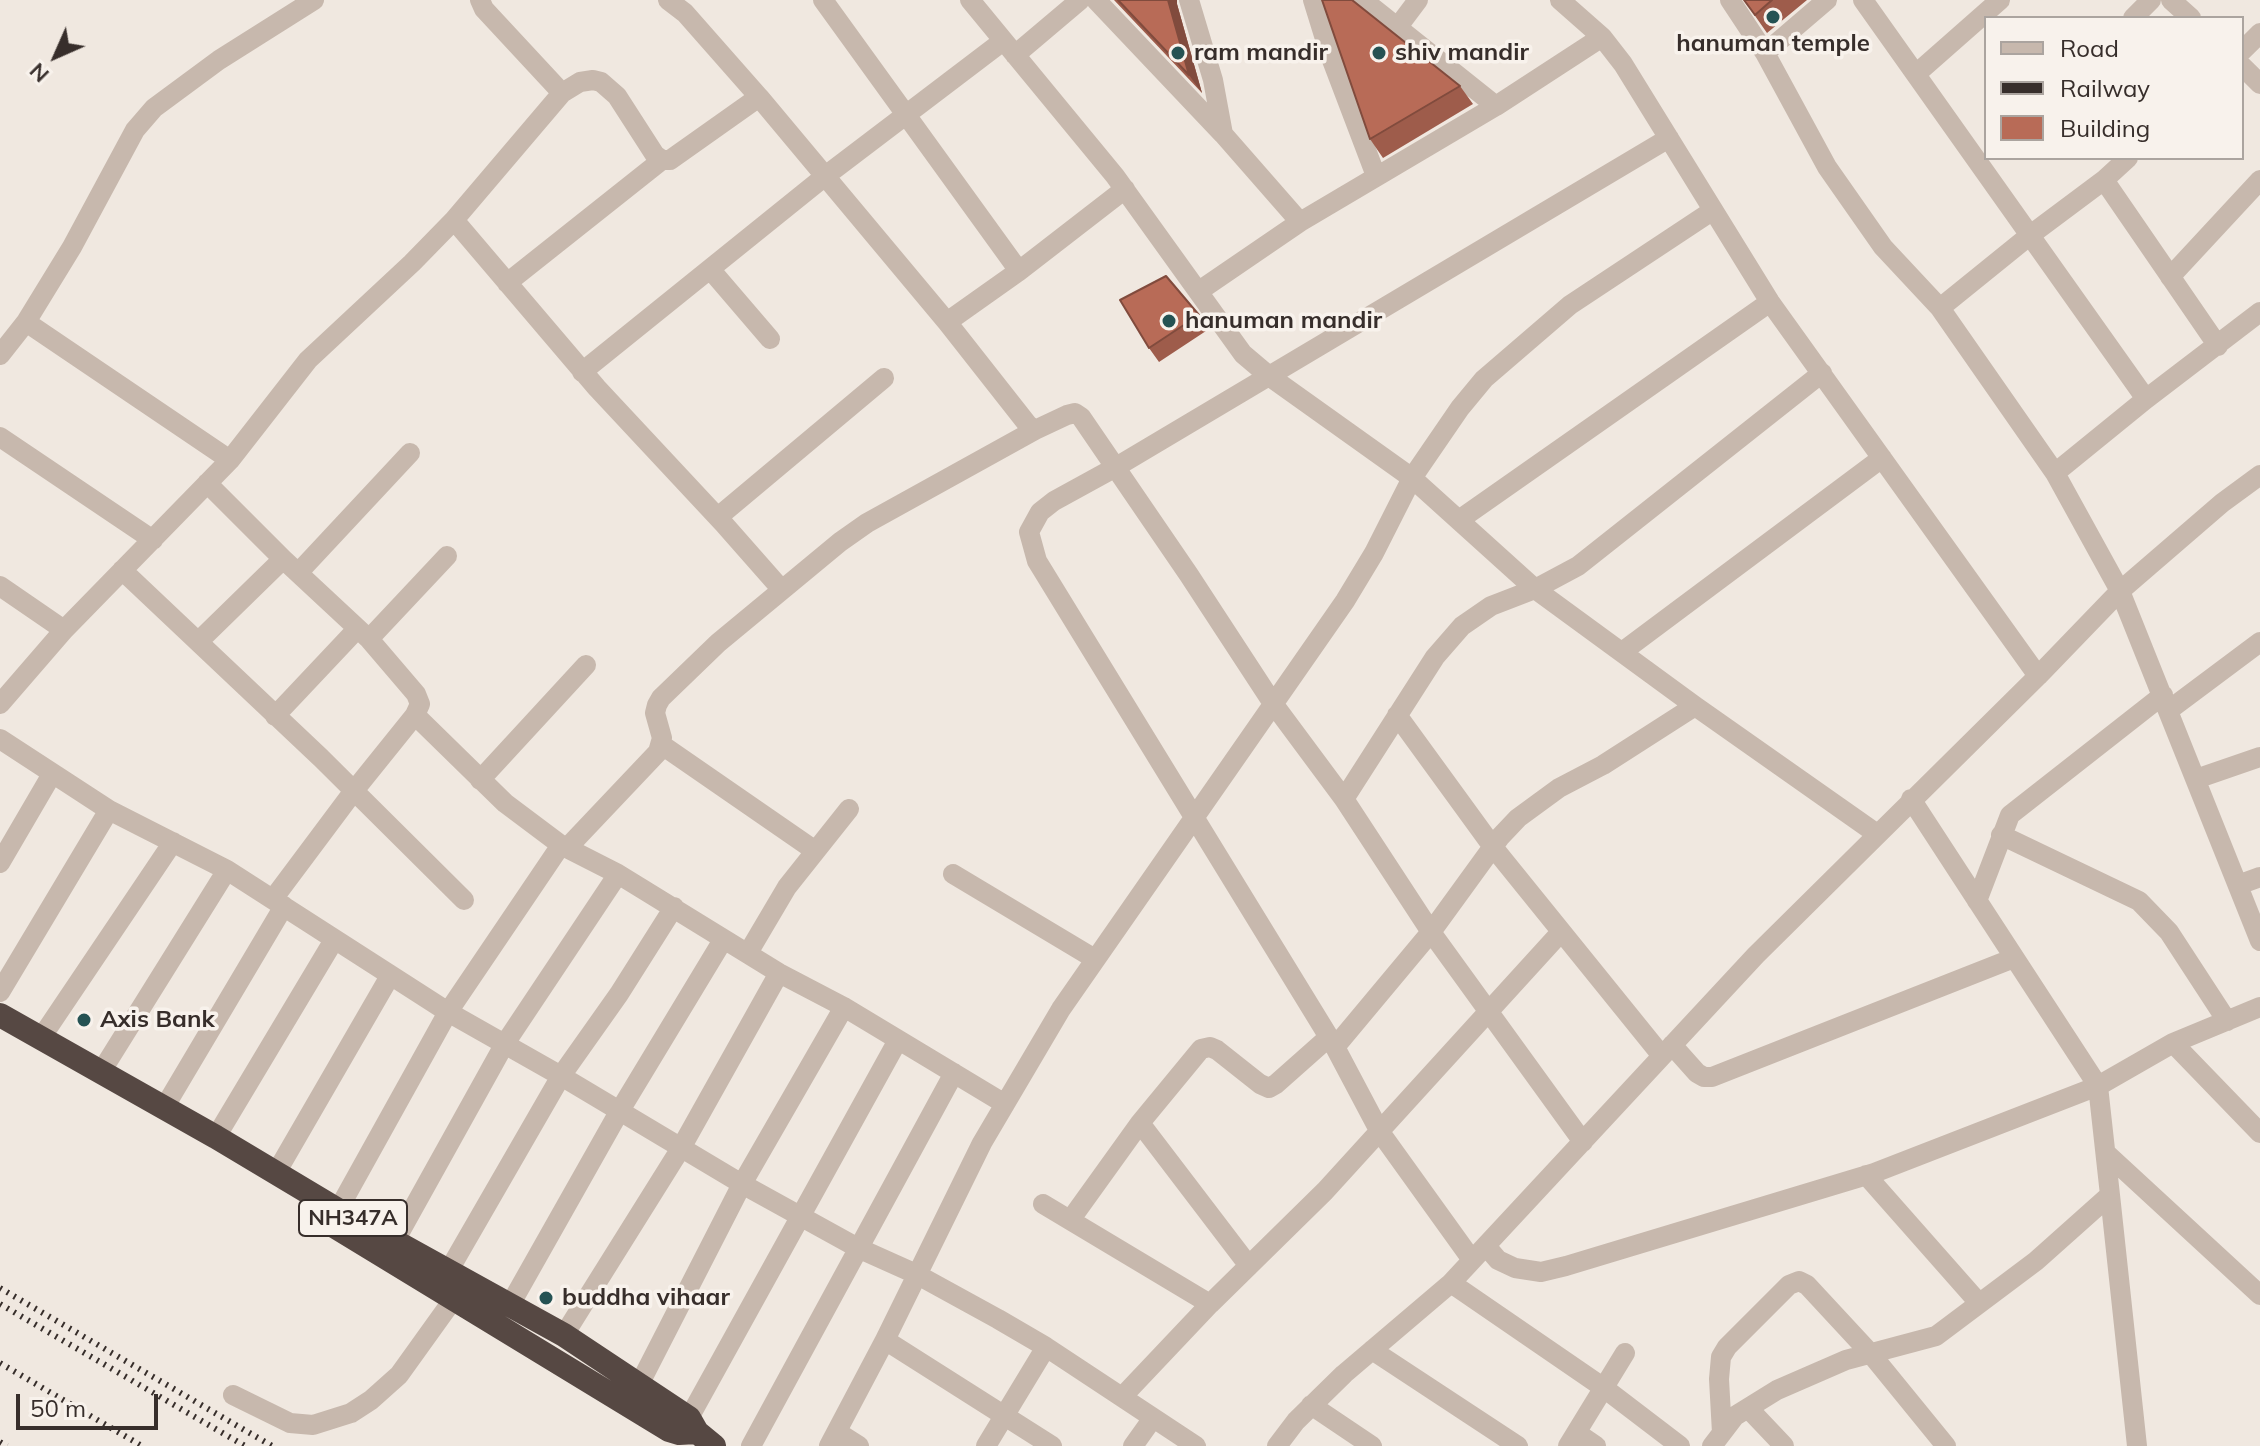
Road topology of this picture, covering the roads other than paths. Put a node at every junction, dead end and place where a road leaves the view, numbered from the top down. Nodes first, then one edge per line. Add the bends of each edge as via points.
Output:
1 (314, 0) edge
2 (480, 0) edge
3 (668, 0) edge
4 (823, 0) edge
5 (970, 0) edge
6 (1080, 0) edge
7 (1096, 0) edge
8 (1189, 0) edge
9 (1313, 0) edge
10 (1363, 0) edge
11 (1418, 0) edge
12 (1560, 0) edge
13 (1730, 0) edge
14 (1827, 0) edge
15 (1863, 0) edge
16 (2000, 0) edge
17 (2151, 0) edge
18 (2171, 0) edge
19 (2135, 16) edge
20 (2189, 16) edge
21 (1397, 28) junction
22 (2260, 33) edge
23 (1602, 37) junction
24 (1009, 48) junction
25 (2244, 49) edge
26 (1765, 53) junction
27 (2244, 68) edge
28 (1916, 74) junction
29 (2260, 84) edge
30 (562, 93) junction
31 (759, 97) junction
32 (1496, 106) junction
33 (905, 115) junction
34 (1223, 134) junction
35 (1669, 138) junction
36 (1981, 153) edge
37 (662, 160) junction
38 (1985, 160) edge
39 (2126, 160) edge
40 (1376, 176) junction
41 (824, 177) junction
42 (2104, 180) junction
43 (2260, 180) edge
44 (1125, 189) junction
45 (1712, 211) junction
46 (454, 220) junction
47 (1300, 222) junction
48 (2029, 236) junction
49 (710, 269) junction
50 (1019, 271) junction
51 (2170, 277) junction
52 (507, 283) junction
53 (1199, 291) junction
54 (1770, 302) junction
55 (1940, 308) junction
56 (2260, 312) edge
57 (26, 322) junction
58 (947, 322) junction
59 (770, 339) dead end
60 (2218, 346) junction
61 (0, 355) edge
62 (582, 372) junction
63 (1822, 373) junction
64 (1269, 376) junction
65 (884, 378) dead end
66 (2146, 399) junction
67 (1035, 430) junction
68 (0, 437) edge
69 (410, 453) dead end
70 (1882, 458) junction
71 (230, 460) junction
72 (1116, 467) junction
73 (2055, 473) junction
74 (2260, 475) edge
75 (1412, 478) junction
76 (207, 483) junction
77 (718, 517) junction
78 (1459, 520) junction
79 (153, 540) junction
80 (447, 556) dead end
81 (290, 566) junction
82 (122, 570) junction
83 (0, 586) edge
84 (1535, 589) junction
85 (782, 590) junction
86 (2120, 591) junction
87 (64, 630) junction
88 (363, 634) junction
89 (199, 641) junction
90 (2260, 642) edge
91 (1622, 652) junction
92 (586, 665) dead end
93 (2038, 676) junction
94 (1272, 702) junction
95 (2166, 703) junction
96 (0, 704) edge
97 (1695, 706) junction
98 (415, 715) junction
99 (1397, 715) junction
100 (275, 716) junction
101 (0, 739) edge
102 (662, 745) junction
103 (2260, 757) edge
104 (52, 774) junction
105 (2196, 779) junction
106 (480, 780) junction
107 (353, 792) junction
108 (1344, 799) junction
109 (1911, 799) junction
110 (849, 809) dead end
111 (109, 810) junction
112 (1195, 818) junction
113 (1877, 834) junction
114 (2001, 835) junction
115 (173, 842) junction
116 (564, 846) junction
117 (1493, 847) junction
118 (814, 850) junction
119 (0, 863) edge
120 (227, 870) junction
121 (618, 874) junction
122 (953, 874) dead end
123 (2260, 877) edge
124 (2238, 885) junction
125 (464, 900) dead end
126 (1977, 901) junction
127 (278, 903) junction
128 (674, 907) junction
129 (1431, 932) junction
130 (1561, 932) junction
131 (334, 940) junction
132 (723, 940) junction
133 (2260, 941) edge
134 (748, 953) junction
135 (2014, 958) junction
136 (1095, 959) junction
137 (779, 973) junction
138 (390, 976) junction
139 (0, 992) edge
140 (844, 1007) junction
141 (2260, 1007) edge
142 (448, 1012) junction
143 (1490, 1012) junction
144 (0, 1015) edge
145 (2227, 1021) junction
146 (0, 1033) edge
147 (41, 1038) junction
148 (898, 1040) junction
149 (1332, 1042) junction
150 (2173, 1043) junction
151 (504, 1045) junction
152 (1667, 1051) junction
153 (101, 1072) junction
154 (954, 1073) junction
155 (561, 1076) junction
156 (2098, 1086) junction
157 (1005, 1104) junction
158 (164, 1108) junction
159 (619, 1112) junction
160 (1140, 1123) junction
161 (1380, 1132) junction
162 (2260, 1133) edge
163 (216, 1137) junction
164 (1583, 1142) junction
165 (681, 1148) junction
166 (2107, 1154) junction
167 (276, 1173) junction
168 (1866, 1175) junction
169 (742, 1184) junction
170 (2110, 1195) junction
171 (1043, 1204) dead end
172 (338, 1210) junction
173 (800, 1215) junction
174 (1071, 1219) junction
175 (395, 1241) junction
176 (858, 1248) junction
177 (1479, 1253) junction
178 (1249, 1266) junction
179 (916, 1274) junction
180 (1451, 1283) junction
181 (447, 1285) junction
182 (2260, 1295) edge
183 (1979, 1303) junction
184 (1210, 1304) junction
185 (510, 1305) junction
186 (564, 1335) junction
187 (885, 1340) junction
188 (1046, 1347) junction
189 (1372, 1350) junction
190 (1625, 1353) dead end
191 (1871, 1354) junction
192 (639, 1385) junction
193 (1604, 1388) junction
194 (233, 1395) dead end
195 (1122, 1397) junction
196 (1311, 1405) junction
197 (1748, 1408) junction
198 (1005, 1417) junction
199 (1153, 1418) junction
200 (700, 1432) edge
201 (833, 1439) edge
202 (1573, 1439) edge
203 (1717, 1439) edge
204 (751, 1446) edge
205 (859, 1446) edge
206 (986, 1446) edge
207 (1052, 1446) edge
208 (1133, 1446) edge
209 (1196, 1446) edge
210 (1277, 1446) edge
211 (1372, 1446) edge
212 (1518, 1446) edge
213 (1596, 1446) edge
214 (1680, 1446) edge
215 (1784, 1446) edge
216 (1946, 1446) edge
217 (2137, 1446) edge

1 - 57 street via 154,108 135,130
2 - 30 street
3 - 31 street
4 - 33 street
5 - 24 street
6 - 24 street
7 - 34 street
8 - 34 street
9 - 40 street
10 - 21 street
11 - 21 street
12 - 23 street
13 - 26 street
14 - 26 street
15 - 28 street
16 - 28 street
17 - 19 street
18 - 20 street
21 - 32 street
22 - 25 street
23 - 32 street
23 - 35 street
24 - 33 street
24 - 44 street
26 - 55 street via 1827,167 1883,247
27 - 29 street
28 - 36 street
30 - 37 street via 580,82 601,82
30 - 46 street
31 - 37 street via 670,160
31 - 41 street
32 - 40 street
33 - 41 street
33 - 50 street
34 - 47 street
35 - 45 street
35 - 64 street
37 - 52 street
38 - 48 street
39 - 42 street
40 - 47 street
41 - 49 street
41 - 58 street
42 - 48 street
42 - 51 street
43 - 51 street
44 - 50 street
44 - 53 street
45 - 54 street
45 - 75 street via 1570,305 1507,358 1460,408
46 - 52 street
46 - 71 street via 308,360
47 - 53 street
48 - 55 street
48 - 66 street
49 - 59 street
49 - 62 street
50 - 58 street
51 - 60 street
52 - 62 street
53 - 64 street via 1243,354
54 - 63 street
54 - 78 street
55 - 73 street
56 - 60 street
57 - 61 street
57 - 71 street
58 - 67 street
60 - 66 street
62 - 77 street
63 - 70 street
63 - 84 street via 1578,566
64 - 72 street
64 - 75 street
65 - 77 street
66 - 73 street
67 - 72 street via 1075,413
67 - 85 street via 867,523
68 - 79 street
69 - 81 street
70 - 91 street
70 - 93 street
71 - 76 street
72 - 94 street
72 - 112 street via 1040,512 1031,524 1030,545
73 - 86 street
74 - 86 street
75 - 78 street
75 - 94 street via 1345,601
76 - 79 street
76 - 81 street
77 - 85 street
78 - 84 street
79 - 82 street
80 - 88 street
81 - 88 street
81 - 89 street
82 - 87 street
82 - 89 street
83 - 87 street
84 - 91 street
84 - 99 street via 1491,606 1462,626
85 - 102 street via 661,698 655,713
86 - 93 street
86 - 95 street
87 - 96 street
88 - 98 street via 416,694 420,704
88 - 100 street
89 - 100 street
90 - 95 street
91 - 97 street
92 - 106 street
93 - 109 street
94 - 108 street
94 - 112 street
95 - 105 street
95 - 114 street via 2018,808
97 - 113 street
97 - 117 street via 1538,802
98 - 106 street
98 - 107 street
99 - 108 street
99 - 117 street
100 - 107 street
101 - 104 street
102 - 116 street
102 - 118 street
103 - 105 street
104 - 111 street
104 - 119 street
105 - 124 street
106 - 116 street
107 - 125 street
107 - 127 street
108 - 129 street
109 - 113 street
109 - 126 street
110 - 118 street
111 - 115 street
111 - 139 street
112 - 136 street
112 - 149 street
113 - 152 street
114 - 126 street
114 - 145 street via 2139,901 2169,932
115 - 120 street
115 - 147 street
116 - 121 street
116 - 142 street
117 - 129 street
117 - 130 street
118 - 134 street
120 - 127 street
120 - 153 street
121 - 128 street
121 - 151 street
122 - 136 street
123 - 124 street
124 - 133 street
126 - 135 street
127 - 131 street
127 - 158 street
128 - 132 street
128 - 155 street
129 - 143 street
129 - 149 street
130 - 143 street
130 - 152 street
131 - 138 street
131 - 163 street
132 - 134 street
132 - 159 street
134 - 137 street
135 - 152 street via 1712,1077 1697,1073
135 - 156 street
136 - 157 street
137 - 140 street
137 - 165 street
138 - 142 street
138 - 167 street
140 - 148 street
140 - 169 street
141 - 145 street
142 - 151 street
142 - 172 street
143 - 161 street
143 - 164 street
144 - 147 highway, NH347A
145 - 150 street
146 - 181 highway, NH347A
147 - 153 highway, NH347A
148 - 154 street
148 - 173 street
149 - 160 street via 1269,1088 1217,1050 1201,1049
149 - 161 street
150 - 156 street
150 - 162 street
151 - 155 street
151 - 175 street
152 - 164 street
153 - 158 highway, NH347A
154 - 157 street
154 - 176 street
155 - 159 street
155 - 181 street
156 - 166 street
156 - 168 street
157 - 179 street
158 - 163 highway, NH347A
159 - 165 street
159 - 185 street
160 - 174 street
160 - 178 street
161 - 177 street
161 - 178 street
163 - 167 highway, NH347A
164 - 177 street
165 - 169 street
165 - 186 street
166 - 170 street
166 - 182 street
167 - 172 highway, NH347A
168 - 177 street via 1541,1272
168 - 183 street
169 - 173 street
169 - 192 street
170 - 183 street
170 - 217 street
171 - 174 street
172 - 175 highway, NH347A
173 - 176 street
173 - 200 street
174 - 184 street
175 - 181 highway, NH347A
176 - 179 street
176 - 204 street
177 - 180 street
178 - 184 street
179 - 187 street
179 - 188 street
180 - 189 street
180 - 193 street
181 - 185 highway, NH347A
181 - 194 street via 399,1375 351,1413 313,1425 290,1423
181 - 200 highway, NH347A via 669,1430
183 - 191 street via 1936,1336
184 - 195 street
185 - 186 highway, NH347A
186 - 192 highway, NH347A
187 - 198 street
187 - 201 street
188 - 195 street
188 - 198 street
189 - 196 street
189 - 212 street
190 - 193 street
191 - 197 street via 1777,1390
191 - 203 street via 1807,1285 1789,1285 1721,1357
191 - 216 street
192 - 200 highway, NH347A
193 - 202 street
193 - 214 street
195 - 199 street
196 - 210 street
196 - 211 street
197 - 203 street
197 - 215 street
198 - 206 street
198 - 207 street
199 - 208 street
199 - 209 street
201 - 205 street
202 - 213 street

